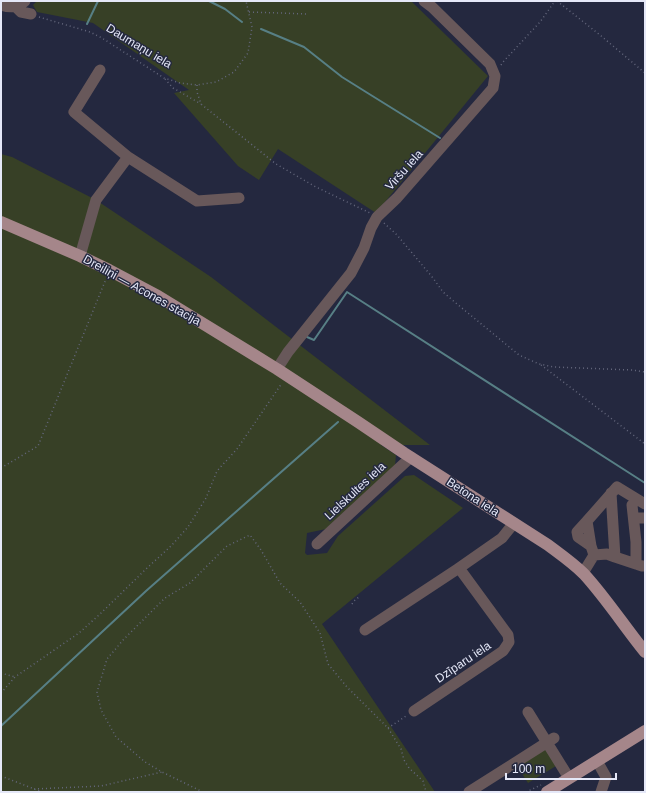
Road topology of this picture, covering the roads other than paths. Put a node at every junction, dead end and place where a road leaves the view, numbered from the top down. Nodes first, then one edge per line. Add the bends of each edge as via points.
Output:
1 (430, 3) edge
2 (20, 4) edge
3 (1, 5) edge
4 (31, 14) road end
5 (100, 70) dead end
6 (128, 157) junction
7 (239, 198) dead end
8 (1, 222) edge
9 (80, 256) junction
10 (277, 369) junction
11 (411, 457) junction
12 (611, 493) junction
13 (645, 504) edge
14 (632, 505) dead end
15 (639, 518) edge
16 (514, 523) junction
17 (640, 542) edge
18 (317, 544) dead end
19 (592, 550) junction
20 (615, 557) junction
21 (640, 565) edge
22 (459, 568) junction
23 (583, 573) junction
24 (365, 630) dead end
25 (644, 648) edge
26 (414, 711) road end
27 (528, 712) dead end
28 (645, 731) edge
29 (551, 740) junction
30 (597, 761) junction
31 (569, 778) junction
32 (469, 792) edge
33 (547, 792) edge
34 (601, 792) edge

1 - 10 street, Viršu iela via 490,64 495,76 493,88 377,217 351,273
2 - 3 street via 6,7
2 - 4 street via 22,12
5 - 6 street via 74,112
6 - 7 street via 197,201
6 - 9 street via 96,200
8 - 9 main road, Dreiliņi — Acones stacija
9 - 10 main road, Dreiliņi — Acones stacija via 158,296
10 - 11 main road, Betona iela
11 - 16 main road, Betona iela
11 - 18 street, Lielskultes iela
12 - 13 street via 617,487
12 - 19 street via 587,521
12 - 20 street
14 - 15 street
15 - 17 street
16 - 22 street via 502,538
16 - 23 main road, Betona iela via 548,545
17 - 21 street
19 - 20 street
19 - 23 street
20 - 21 street
22 - 24 street
22 - 26 street, Dzīparu iela via 508,635 509,642 492,658
23 - 25 main road, Betona iela
27 - 29 street
28 - 30 main road
29 - 31 street
29 - 32 street
30 - 31 main road
30 - 34 street via 606,776
31 - 33 main road

